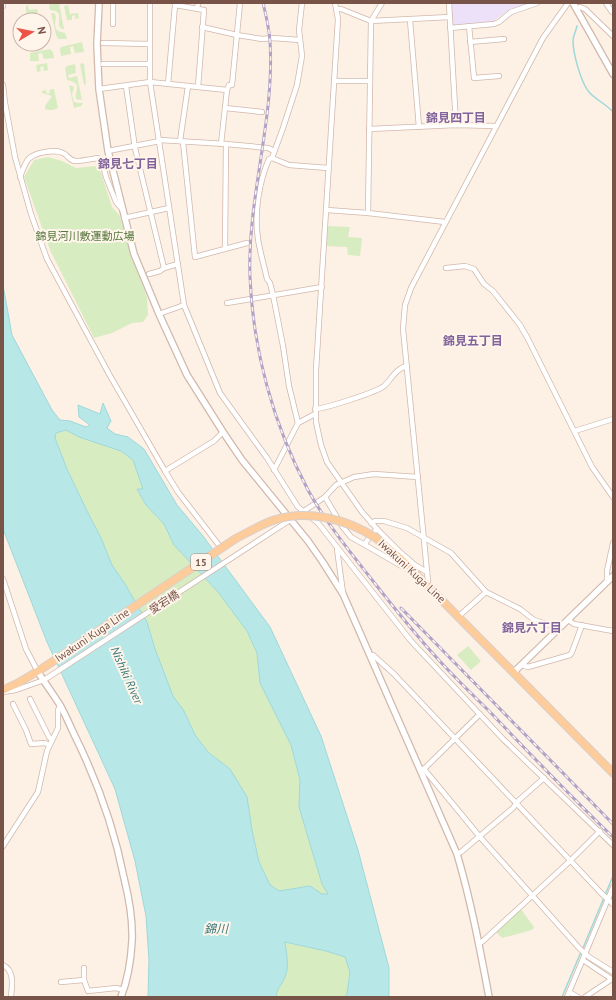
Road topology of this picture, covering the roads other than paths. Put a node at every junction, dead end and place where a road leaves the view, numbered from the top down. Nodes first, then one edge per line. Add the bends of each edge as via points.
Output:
1 (4, 3) edge
2 (99, 3) edge
3 (113, 3) edge
4 (150, 3) edge
5 (198, 3) edge
6 (240, 3) edge
7 (302, 3) edge
8 (335, 3) edge
9 (382, 3) edge
10 (449, 3) edge
11 (537, 3) edge
12 (568, 3) edge
13 (573, 3) edge
14 (586, 3) edge
15 (606, 3) edge
16 (3, 6) edge
17 (578, 8) junction
18 (197, 9) junction
19 (336, 9) junction
20 (613, 11) edge
21 (450, 17) junction
22 (410, 20) junction
23 (371, 21) junction
24 (113, 24) dead end
25 (469, 26) junction
26 (202, 27) junction
27 (450, 28) junction
28 (237, 35) junction
29 (613, 36) edge
30 (504, 39) dead end
31 (300, 40) junction
32 (470, 42) junction
33 (103, 43) dead end
34 (150, 44) junction
35 (103, 64) dead end
36 (150, 64) junction
37 (613, 74) edge
38 (499, 76) dead end
39 (335, 81) junction
40 (370, 81) junction
41 (150, 82) junction
42 (168, 84) junction
43 (3, 85) edge
44 (126, 86) junction
45 (188, 86) junction
46 (198, 87) junction
47 (99, 89) junction
48 (227, 90) junction
49 (225, 108) junction
50 (262, 112) dead end
51 (456, 125) junction
52 (495, 126) junction
53 (419, 127) junction
54 (370, 129) junction
55 (160, 141) junction
56 (182, 142) junction
57 (224, 144) junction
58 (135, 146) junction
59 (274, 151) junction
60 (108, 152) junction
61 (272, 158) junction
62 (328, 168) junction
63 (20, 177) junction
64 (169, 208) junction
65 (123, 210) junction
66 (327, 210) junction
67 (150, 211) junction
68 (368, 213) junction
69 (124, 218) junction
70 (445, 222) junction
71 (247, 243) dead end
72 (225, 248) junction
73 (178, 264) junction
74 (164, 268) junction
75 (446, 268) dead end
76 (149, 274) dead end
77 (322, 287) junction
78 (273, 295) junction
79 (226, 304) dead end
80 (184, 305) junction
81 (159, 314) junction
82 (407, 366) junction
83 (315, 412) junction
84 (613, 419) edge
85 (298, 423) junction
86 (222, 432) junction
87 (575, 432) junction
88 (274, 470) junction
89 (165, 472) junction
90 (418, 477) junction
91 (341, 482) junction
92 (325, 497) junction
93 (613, 497) edge
94 (303, 512) junction
95 (291, 520) junction
96 (371, 523) junction
97 (377, 529) junction
98 (425, 539) junction
99 (613, 543) edge
100 (218, 544) dead end
101 (365, 544) junction
102 (337, 549) junction
103 (427, 572) junction
104 (417, 574) junction
105 (613, 576) edge
106 (3, 579) edge
107 (607, 582) junction
108 (426, 584) junction
109 (486, 592) junction
110 (343, 594) junction
111 (459, 616) junction
112 (568, 620) junction
113 (582, 625) junction
114 (557, 630) junction
115 (613, 631) edge
116 (370, 655) junction
117 (522, 665) junction
118 (40, 670) junction
119 (514, 672) junction
120 (44, 680) junction
121 (3, 691) edge
122 (30, 699) dead end
123 (12, 704) dead end
124 (60, 706) junction
125 (480, 714) junction
126 (455, 739) junction
127 (52, 740) junction
128 (49, 745) junction
129 (422, 769) junction
130 (613, 773) edge
131 (544, 778) junction
132 (516, 804) junction
133 (600, 831) junction
134 (480, 837) junction
135 (613, 845) edge
136 (3, 846) edge
137 (457, 854) junction
138 (570, 861) junction
139 (613, 887) edge
140 (533, 895) junction
141 (607, 899) junction
142 (613, 904) edge
143 (479, 944) junction
144 (583, 952) junction
145 (583, 960) junction
146 (3, 965) edge
147 (84, 968) dead end
148 (613, 972) edge
149 (612, 979) edge
150 (84, 980) junction
151 (61, 982) dead end
152 (123, 990) junction
153 (569, 992) junction
154 (11, 997) edge
155 (121, 997) edge
156 (489, 997) edge
157 (567, 997) edge
158 (578, 997) edge
159 (585, 997) edge

1 - 16 street
2 - 47 street
3 - 24 street
4 - 34 street
5 - 18 street
6 - 28 street
7 - 31 street
8 - 19 street
9 - 23 street
10 - 21 street
11 - 25 street via 510,12 494,24
12 - 52 street via 543,38
13 - 17 street
14 - 17 street
15 - 20 street
17 - 29 street via 585,9
17 - 37 street
18 - 26 street via 204,10
18 - 42 street via 175,5
19 - 23 street
19 - 39 street via 338,19
21 - 22 street
21 - 27 street
22 - 23 street
22 - 53 street
23 - 40 street
25 - 27 street
25 - 32 street
26 - 28 street
26 - 46 street
27 - 51 street
28 - 31 street via 262,39
28 - 48 street via 232,85 229,85
30 - 32 street
31 - 59 street via 302,56 297,85
32 - 38 street via 474,78
33 - 34 street
34 - 36 street
35 - 36 street
36 - 41 street
39 - 40 street
39 - 62 street
40 - 54 street
41 - 42 street
41 - 44 street
41 - 55 street
42 - 45 street
43 - 63 street
44 - 47 street
44 - 58 street
45 - 46 street
45 - 56 street
46 - 48 street
47 - 60 street
48 - 49 street
49 - 50 street
49 - 57 street
51 - 52 street
51 - 53 street
52 - 70 street
53 - 54 street
54 - 68 street
55 - 56 street
55 - 58 street
55 - 64 street
56 - 57 street
56 - 72 street via 196,257
57 - 59 street via 268,148
57 - 72 street
58 - 60 street
58 - 67 street
59 - 61 street
60 - 65 street
61 - 62 street via 290,165
61 - 78 street via 269,158 262,182 257,238
62 - 66 street
63 - 65 street via 26,162 35,154 54,151 76,161 98,158 102,162 116,202
63 - 89 street via 47,259
64 - 67 street
64 - 73 street
65 - 69 street
66 - 68 street
66 - 77 street
67 - 69 street
67 - 74 street
68 - 70 street
69 - 81 street via 134,254
70 - 82 street via 405,305 403,326
71 - 72 street
73 - 74 street
73 - 80 street
74 - 76 street
75 - 87 street via 465,266 474,269 484,284 502,302 527,337
77 - 78 street
77 - 83 street
78 - 79 street
78 - 85 street
80 - 81 street
80 - 88 street via 220,393
81 - 86 street via 187,375
82 - 83 street via 399,369 383,387
82 - 90 street
83 - 85 street
83 - 91 street via 323,454
84 - 87 street
85 - 88 street
86 - 89 street via 214,441
86 - 95 street
87 - 93 street via 592,466
88 - 94 street
89 - 100 street
90 - 91 street via 363,475
90 - 98 street
91 - 92 street, 愛宕橋
91 - 96 street
92 - 94 street, 愛宕橋
92 - 101 street via 346,531
94 - 95 street, 愛宕橋
94 - 102 street via 318,523
95 - 110 street
95 - 120 street, 愛宕橋
96 - 97 street
96 - 98 street via 384,521 407,528
97 - 101 street
97 - 103 street via 401,553
98 - 103 street
98 - 109 street via 451,554
99 - 107 street
101 - 104 street
102 - 110 street
102 - 125 street via 412,641
103 - 108 street
104 - 108 main road, Iwakuni Kuga Line / 15
104 - 118 main road, Iwakuni Kuga Line / 15, bridge via 376,538 354,525 325,517 275,520 235,539
105 - 107 street
106 - 118 street via 26,649
107 - 112 street
108 - 111 main road, Iwakuni Kuga Line / 15
109 - 111 street
109 - 114 street via 534,620 553,626
110 - 116 street
111 - 119 main road, Iwakuni Kuga Line / 15
112 - 113 street
112 - 114 street
113 - 115 street
113 - 117 street via 570,655 528,668
114 - 117 street
116 - 126 street via 374,655 394,674
116 - 129 street
117 - 119 street
118 - 120 street
118 - 121 main road, Iwakuni Kuga Line / 15
119 - 130 main road, Iwakuni Kuga Line / 15
120 - 121 street, 愛宕橋 via 16,690
120 - 124 street
122 - 127 street
123 - 128 street via 31,744
124 - 127 street via 58,728
124 - 152 street via 86,757 102,797 122,867 132,940 129,968
125 - 126 street
125 - 131 street
126 - 129 street
126 - 132 street
127 - 128 street
128 - 136 street via 38,792
129 - 134 street
129 - 137 street
131 - 132 street
131 - 133 street
132 - 134 street
132 - 138 street
133 - 135 street
133 - 138 street
134 - 137 street
134 - 140 street
137 - 143 street
138 - 140 street
138 - 141 street
139 - 141 street
140 - 143 street
140 - 144 street
141 - 142 street
141 - 144 street
143 - 156 street
144 - 145 street
144 - 148 street
145 - 149 street
145 - 153 street
146 - 154 street via 12,975
147 - 150 street
149 - 159 street
150 - 151 street
150 - 152 street via 88,991 116,988
152 - 155 street
153 - 157 street
153 - 158 street

